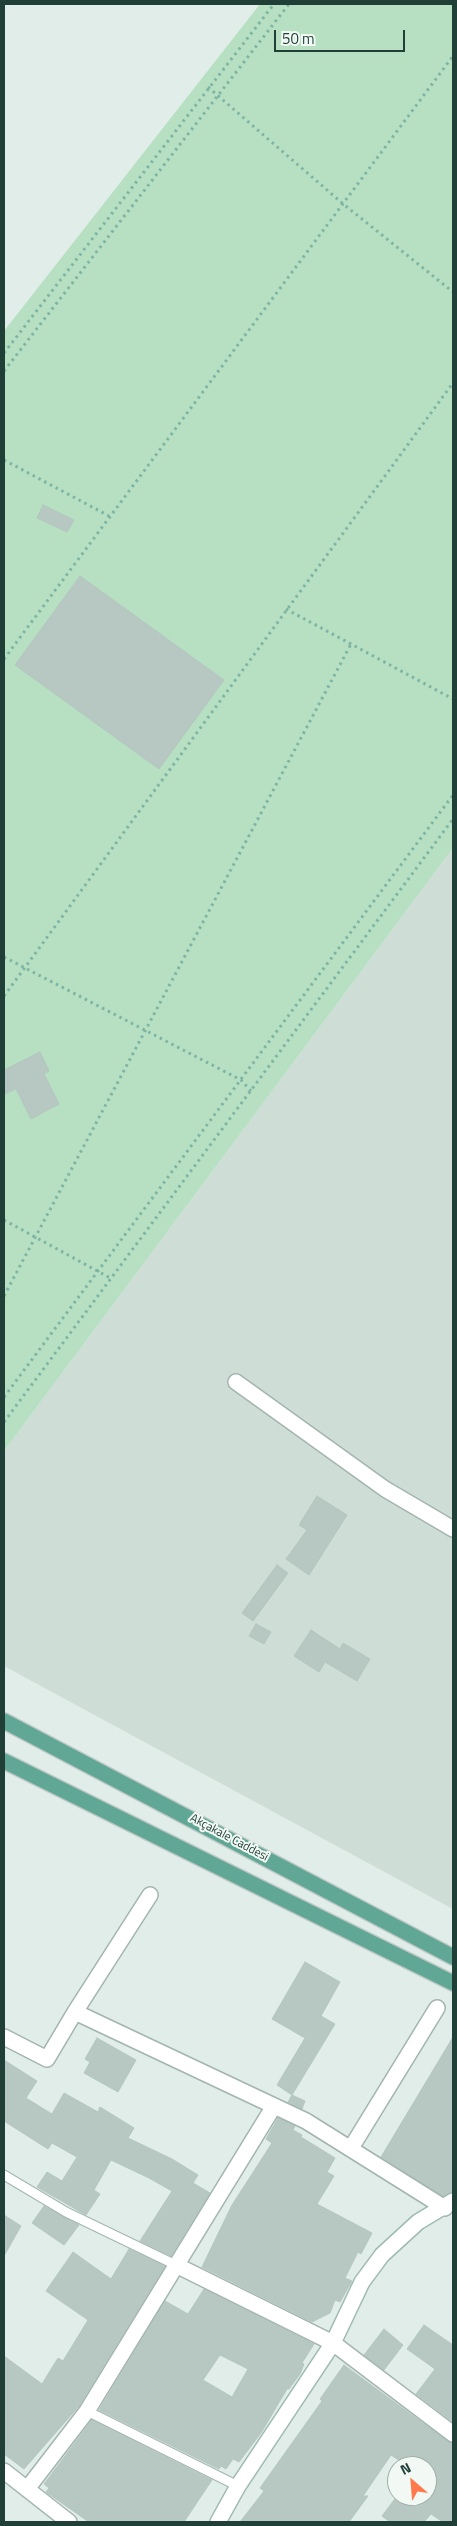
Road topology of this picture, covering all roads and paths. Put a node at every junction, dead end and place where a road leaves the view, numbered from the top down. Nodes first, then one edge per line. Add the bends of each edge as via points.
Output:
1 (274, 4) edge
2 (289, 4) edge
3 (453, 56) edge
4 (208, 87) junction
5 (218, 96) junction
6 (342, 204) junction
7 (453, 292) edge
8 (4, 353) edge
9 (4, 372) edge
10 (453, 383) edge
11 (4, 460) edge
12 (109, 516) junction
13 (286, 609) junction
14 (351, 644) junction
15 (4, 659) edge
16 (453, 699) edge
17 (453, 795) edge
18 (453, 819) edge
19 (4, 957) edge
20 (24, 968) junction
21 (4, 996) edge
22 (144, 1029) junction
23 (241, 1080) junction
24 (251, 1091) junction
25 (4, 1220) edge
26 (35, 1237) junction
27 (98, 1272) junction
28 (112, 1279) junction
29 (4, 1296) edge
30 (236, 1382) dead end
31 (4, 1397) edge
32 (4, 1422) edge
33 (453, 1529) edge
34 (4, 1721) edge
35 (4, 1760) edge
36 (150, 1895) dead end
37 (453, 1957) edge
38 (453, 1983) edge
39 (437, 2008) dead end
40 (75, 2012) junction
41 (4, 2037) edge
42 (274, 2106) junction
43 (351, 2148) junction
44 (4, 2175) edge
45 (449, 2205) edge
46 (178, 2266) junction
47 (333, 2344) junction
48 (87, 2411) junction
49 (453, 2434) edge
50 (4, 2471) edge
51 (238, 2486) junction
52 (27, 2489) junction
53 (69, 2522) edge
54 (219, 2522) edge

1 - 4 path
2 - 5 path
3 - 6 path
4 - 5 path
4 - 8 path
5 - 6 path
5 - 9 path
6 - 7 path
6 - 12 path
10 - 13 path
11 - 12 path
12 - 15 path
13 - 14 path
13 - 20 path
14 - 16 path
14 - 22 path
17 - 23 path
18 - 24 path
19 - 20 path
20 - 21 path
20 - 22 path
22 - 23 path
22 - 26 path
23 - 24 path
23 - 27 path
24 - 28 path
25 - 26 path
26 - 27 path
26 - 29 path
27 - 28 path
27 - 31 path
28 - 32 path
30 - 33 street via 385,1489
34 - 37 main road, Akçakale Caddesi
35 - 38 main road
36 - 40 street
39 - 43 street
40 - 41 street via 47,2059
40 - 42 street
42 - 43 street
42 - 46 street
43 - 45 street
44 - 46 lane via 66,2212
45 - 47 street via 418,2222 382,2256 362,2282
46 - 47 street
46 - 48 street
47 - 49 street
47 - 51 street
48 - 51 lane
48 - 52 street
50 - 52 street
51 - 54 street
52 - 53 street

